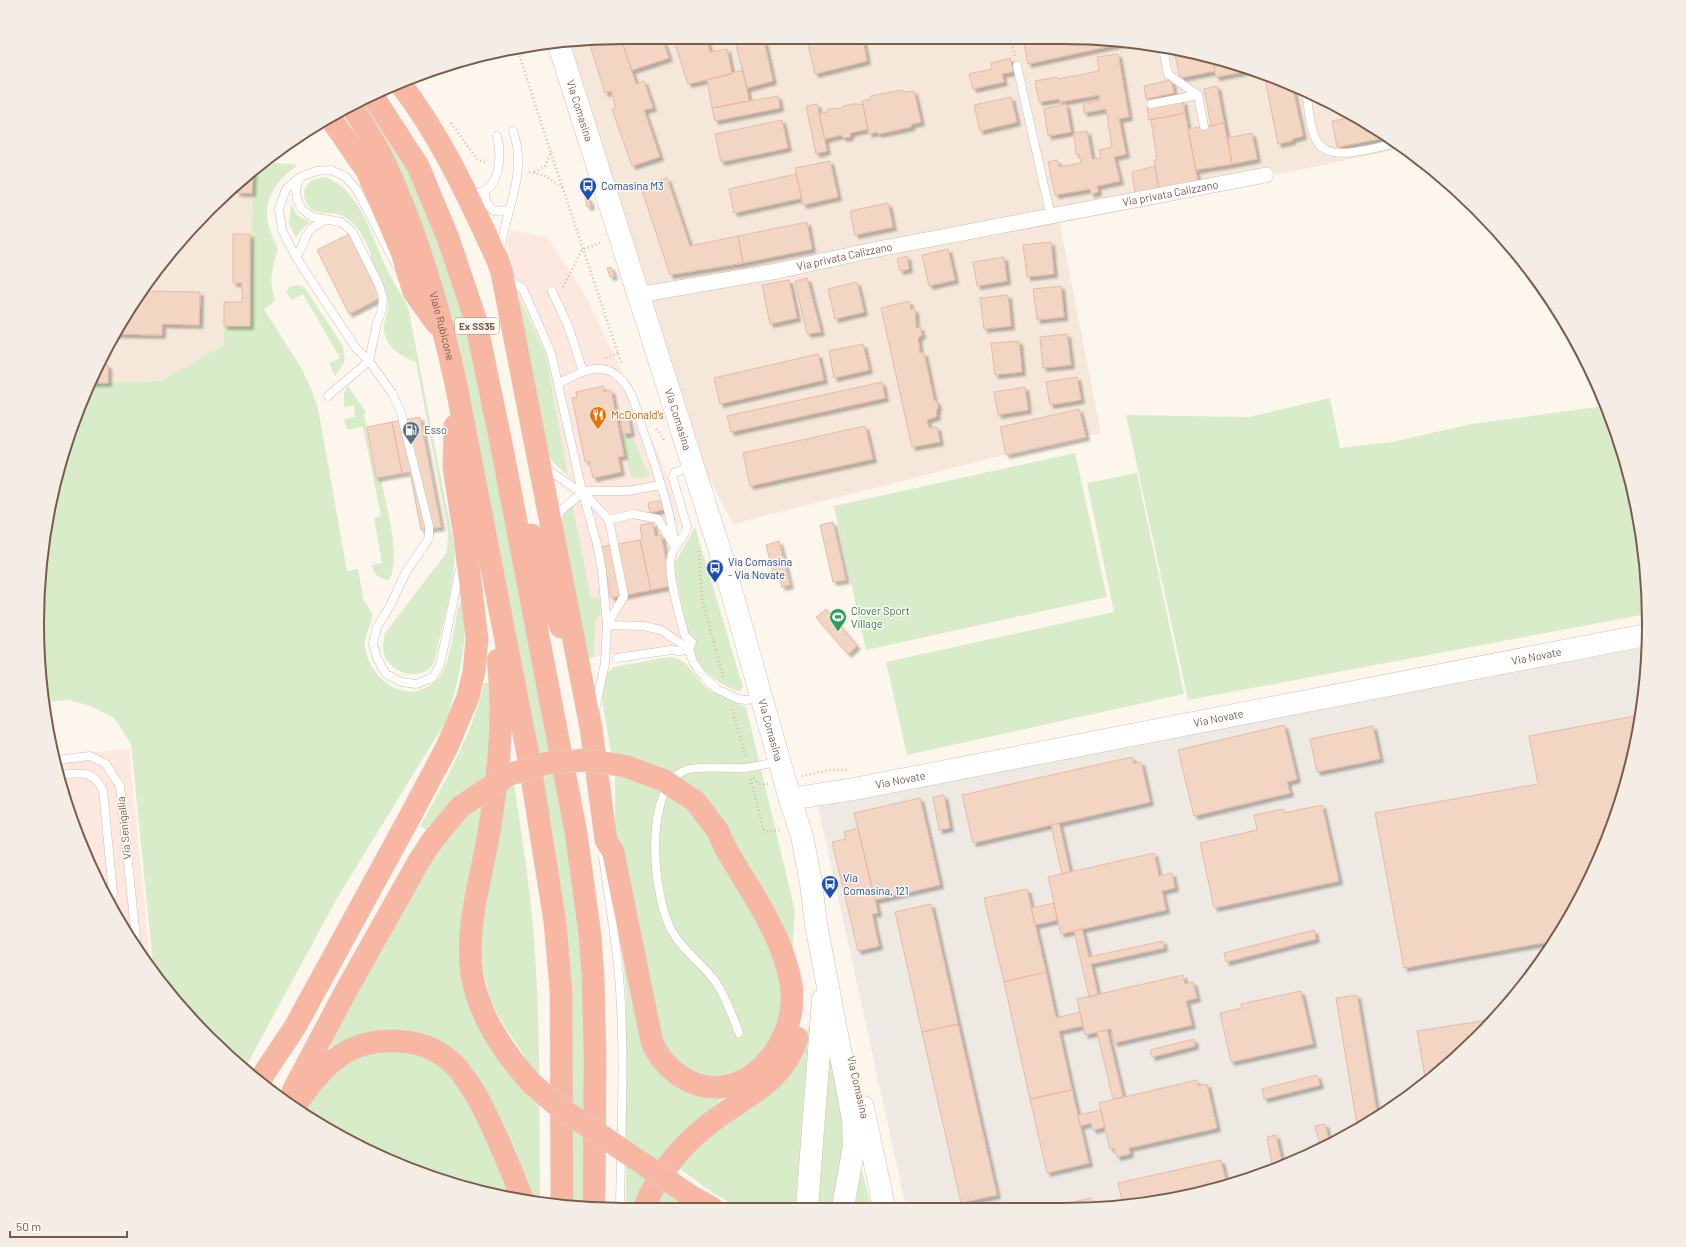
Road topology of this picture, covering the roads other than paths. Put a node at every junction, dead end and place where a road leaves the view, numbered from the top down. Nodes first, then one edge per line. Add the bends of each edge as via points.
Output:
1 (560, 48) edge
2 (1164, 53) edge
3 (1017, 66) road end
4 (403, 88) edge
5 (1198, 95) junction
6 (1307, 99) edge
7 (375, 100) edge
8 (1151, 104) dead end
9 (354, 111) edge
10 (333, 122) edge
11 (1204, 126) dead end
12 (513, 131) dead end
13 (497, 136) dead end
14 (1388, 145) edge
15 (1266, 175) dead end
16 (300, 177) junction
17 (476, 192) junction
18 (509, 210) junction
19 (1051, 217) junction
20 (325, 220) junction
21 (296, 256) junction
22 (500, 267) junction
23 (414, 292) junction
24 (553, 293) road end
25 (638, 295) junction
26 (446, 336) junction
27 (369, 362) junction
28 (583, 372) junction
29 (487, 374) junction
30 (558, 382) junction
31 (456, 384) junction
32 (328, 396) dead end
33 (539, 463) junction
34 (693, 466) junction
35 (661, 485) junction
36 (582, 491) junction
37 (608, 520) junction
38 (553, 532) junction
39 (465, 538) junction
40 (675, 547) junction
41 (490, 560) junction
42 (607, 625) junction
43 (1642, 636) edge
44 (689, 649) junction
45 (617, 658) dead end
46 (580, 673) junction
47 (762, 698) junction
48 (591, 728) junction
49 (61, 759) edge
50 (780, 761) junction
51 (64, 775) edge
52 (790, 799) junction
53 (718, 831) junction
54 (606, 840) junction
55 (112, 895) edge
56 (135, 933) edge
57 (825, 969) junction
58 (294, 1027) junction
59 (739, 1033) dead end
60 (262, 1076) edge
61 (271, 1083) edge
62 (290, 1097) edge
63 (298, 1102) edge
64 (520, 1194) edge
65 (562, 1199) edge
66 (594, 1202) edge
67 (620, 1203) edge
68 (646, 1203) edge
69 (703, 1203) edge
70 (807, 1203) edge
71 (845, 1203) edge
72 (883, 1203) edge

1 - 25 main road, Via Comasina
2 - 5 lane via 1168,74
3 - 19 lane
4 - 17 highway
5 - 8 lane
5 - 11 lane
6 - 14 lane via 1314,135 1318,144 1329,152 1342,154
7 - 29 highway, Ex SS35 via 418,166 448,238 475,318
9 - 26 highway, Viale Rubicone via 380,154 409,220 430,277
10 - 23 highway via 367,171 401,251
12 - 18 lane via 519,156 516,188
13 - 17 lane via 500,155 496,175
15 - 19 street, Via privata Calizzano
16 - 20 lane via 296,188 296,200 302,210 312,217
16 - 21 lane via 286,189 279,209 282,230
16 - 23 lane via 316,171 331,170 346,177 357,190 392,258
17 - 18 lane via 494,211
17 - 22 highway
18 - 22 lane
19 - 25 street, Via privata Calizzano via 868,251 777,271
20 - 21 lane via 311,227
20 - 27 lane via 341,222 352,231 379,285 383,298 382,310
21 - 27 lane via 355,347
22 - 30 lane via 523,289 551,353
22 - 33 highway
23 - 26 highway
24 - 28 lane via 569,328
25 - 34 main road, Via Comasina
26 - 31 highway, Viale Rubicone
27 - 32 lane
27 - 39 lane via 392,393 401,413 429,526 429,538 406,572 377,627 373,643 377,658 386,674 401,682 416,684 432,678 440,665 457,591
28 - 30 lane
28 - 35 lane via 595,369 608,370 621,378 630,392
29 - 46 highway via 549,597
29 - 66 highway via 576,833 585,896 593,977
30 - 36 lane
31 - 39 highway via 454,468
31 - 41 highway, Viale Rubicone
33 - 36 lane via 558,478
33 - 38 highway
34 - 40 lane via 674,473 673,478 687,527 685,535
34 - 47 main road, Via Comasina
35 - 36 lane via 628,491
35 - 40 lane via 672,522
36 - 37 lane
36 - 38 lane via 577,499 560,511
36 - 42 lane via 597,544
37 - 40 lane via 633,514 658,519
37 - 42 lane via 624,596
38 - 46 highway
39 - 58 highway via 477,639 474,672 468,697 447,747
40 - 44 lane via 669,567 685,636 692,642
41 - 65 highway via 530,765 555,922 561,990
41 - 69 highway, bridge via 491,604 501,684 501,713 492,810 471,934 471,962 476,991 495,1035 530,1083 558,1107
42 - 44 lane via 644,626 661,630
42 - 48 lane via 606,663
43 - 52 main road, Via Novate via 854,789
44 - 45 lane
44 - 47 lane via 693,662 717,689 746,700
46 - 48 highway
47 - 50 main road, Via Comasina
48 - 54 highway
49 - 56 lane, Via Senigallia via 90,756 106,764 120,786
50 - 52 main road, Via Comasina
50 - 59 lane via 749,768 693,769 681,773 662,795 656,819 656,871 662,909 673,934 719,988 727,1001
51 - 55 lane via 91,775 98,780 103,790
52 - 57 main road, Via Comasina via 790,828 802,885 816,924
53 - 54 highway via 724,848 767,920 787,969 792,994 788,1028 776,1052 749,1077 722,1086 706,1086 683,1078 666,1065 655,1048 649,1031 613,852
53 - 62 highway, bridge via 695,801 663,780 625,766 586,760 547,763 508,775 460,807 432,841 347,989
53 - 68 highway via 733,844 754,874 774,910 802,993 802,1023 795,1046 782,1069 684,1146 660,1178
54 - 67 lane via 603,854 618,966 621,1023
57 - 70 main road
57 - 71 main road, Via Comasina via 853,1118 854,1146
57 - 72 main road, Via Comasina via 855,1069
58 - 60 highway
58 - 61 highway
63 - 64 highway via 329,1063 344,1053 364,1044 386,1041 405,1041 422,1045 452,1062 467,1080 502,1147

